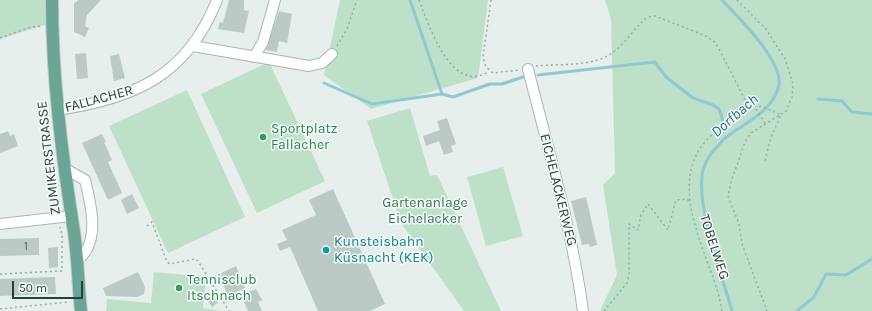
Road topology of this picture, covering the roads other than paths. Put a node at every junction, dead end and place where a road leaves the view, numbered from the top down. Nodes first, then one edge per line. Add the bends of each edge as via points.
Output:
1 (52, 0) edge
2 (217, 0) edge
3 (275, 0) edge
4 (193, 46) junction
5 (332, 54) road end
6 (254, 57) junction
7 (528, 69) road end
8 (57, 110) junction
9 (64, 168) junction
10 (71, 216) junction
11 (0, 224) edge
12 (77, 260) junction
13 (81, 306) edge
14 (583, 311) edge

1 - 8 main road, ZUMIKERSTRASSE
2 - 4 street, FALLACHER via 209,21
3 - 6 street via 263,42
4 - 6 street
4 - 8 street, FALLACHER via 163,74 143,87 122,96
5 - 6 street via 322,63 309,66
7 - 14 street, EICHELACKERWEG via 579,280
8 - 9 main road, ZUMIKERSTRASSE
9 - 10 main road, ZUMIKERSTRASSE
9 - 12 street via 85,180 87,190 92,229 86,251
10 - 11 street
10 - 12 main road, ZUMIKERSTRASSE
12 - 13 main road, ZUMIKERSTRASSE

